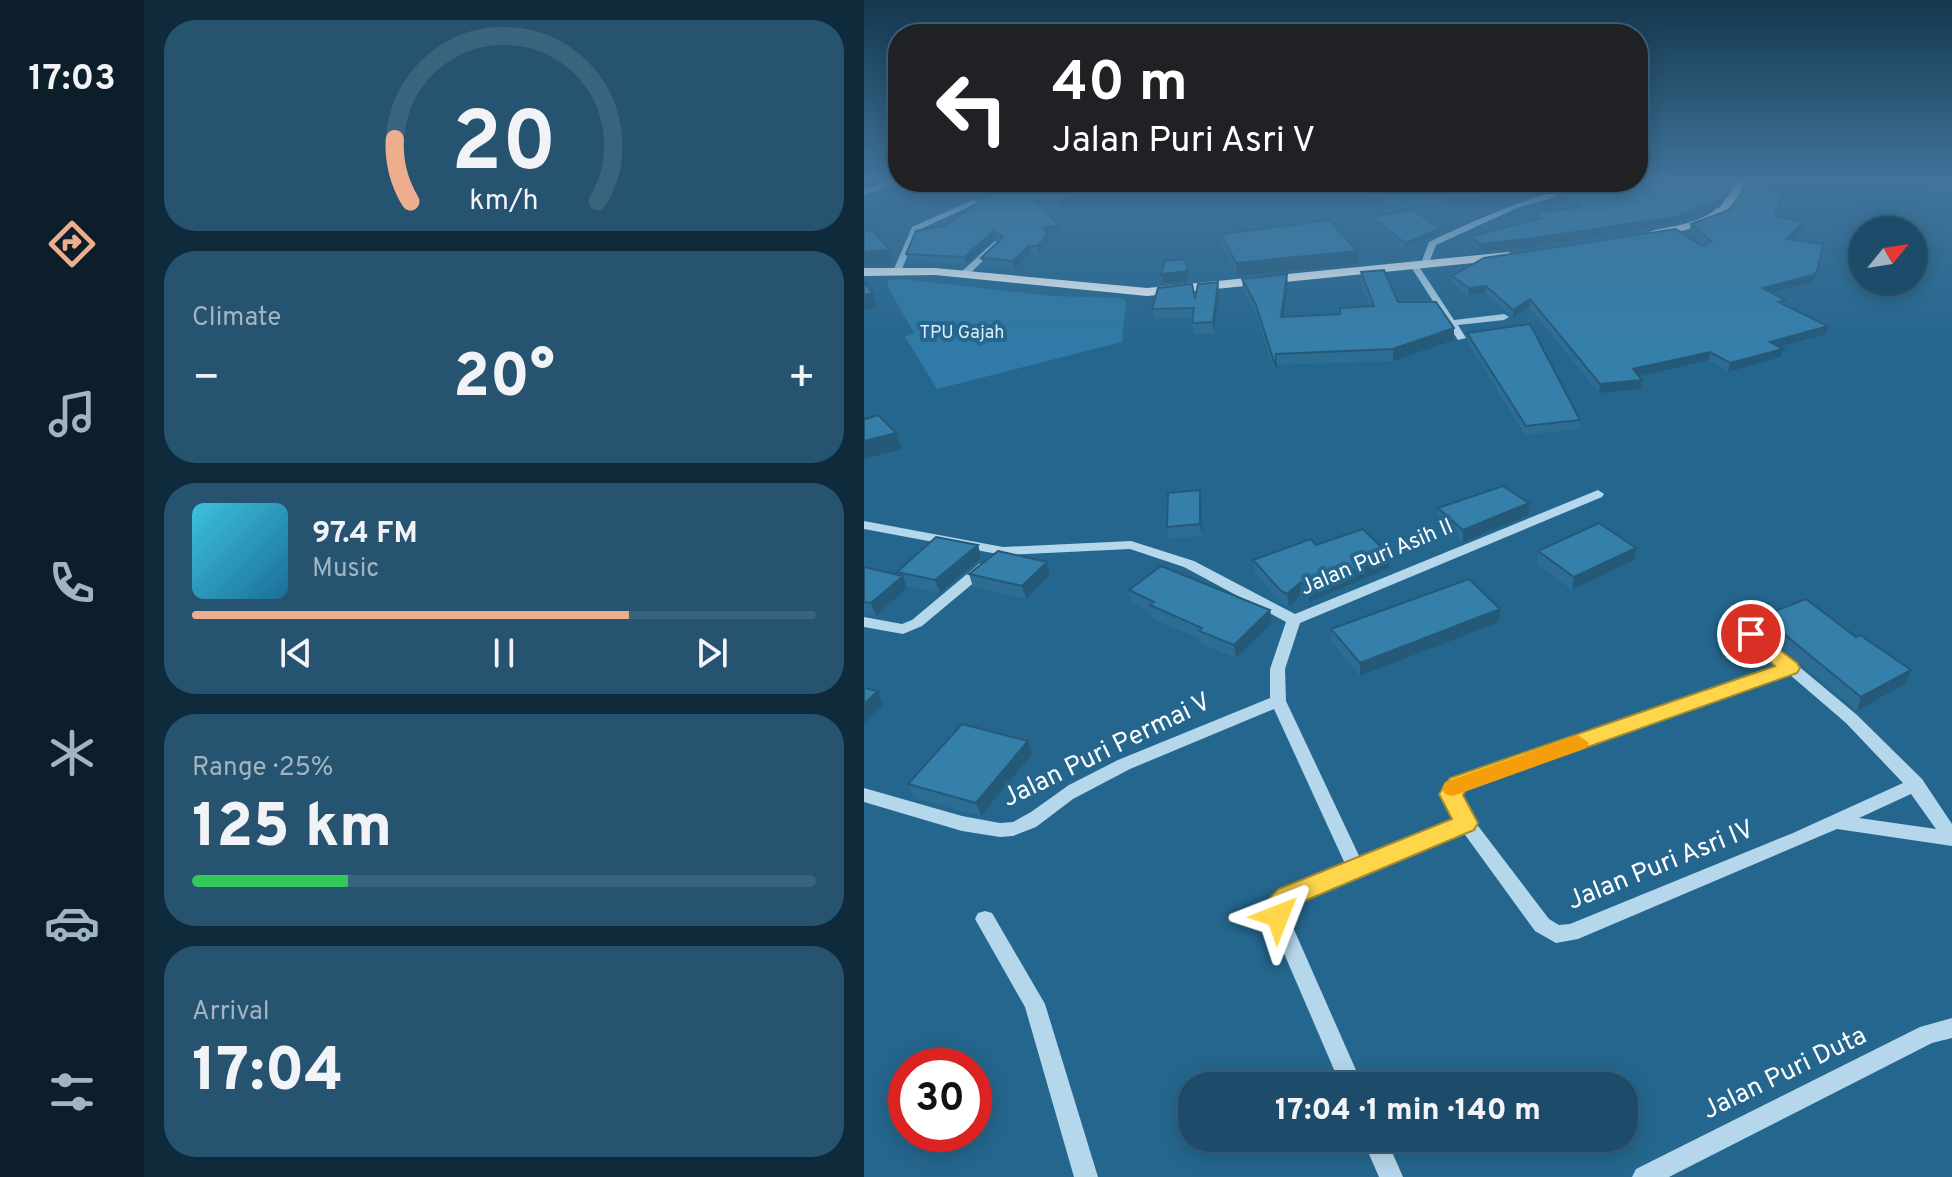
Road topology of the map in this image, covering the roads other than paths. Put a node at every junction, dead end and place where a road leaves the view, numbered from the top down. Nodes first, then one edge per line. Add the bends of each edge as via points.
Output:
1 (912, 237) edge
2 (1446, 237) edge
3 (998, 243) edge
4 (1528, 254) edge
5 (1420, 267) junction
6 (898, 269) junction
7 (864, 272) edge
8 (963, 275) junction
9 (1504, 317) edge
10 (1453, 323) junction
11 (1461, 338) dead end
12 (1598, 494) dead end
13 (864, 525) edge
14 (1003, 551) junction
15 (1731, 617) dead end
16 (1294, 620) junction
17 (864, 622) edge
18 (1790, 668) junction
19 (1278, 701) junction
20 (1916, 784) junction
21 (864, 795) edge
22 (1836, 821) junction
23 (1466, 823) junction
24 (1952, 839) edge
25 (1357, 870) junction
26 (985, 919) dead end
27 (1952, 1028) edge
28 (1346, 1072) edge
29 (1380, 1152) edge
30 (1086, 1177) edge
31 (1391, 1177) edge
32 (1644, 1177) edge

1 - 6 street
2 - 5 street via 1432,244
3 - 8 street
4 - 5 main road
5 - 8 main road via 1147,292
5 - 10 street
6 - 7 main road
6 - 8 main road
9 - 10 street
10 - 11 street
12 - 16 street, Jalan Puri Asih II
13 - 14 street
14 - 16 street via 1131,545 1189,564
14 - 17 street via 917,623 903,629
15 - 18 street
16 - 19 street, Jalan Puri Asih II via 1274,679
18 - 20 street via 1853,720
18 - 23 street via 1458,784 1451,794
19 - 21 street, Jalan Puri Permai V via 1072,791 1012,830 989,829
19 - 25 street, Jalan Puri Asih II
20 - 22 street, Jalan Puri Asri IV
20 - 24 street
22 - 23 street, Jalan Puri Asri IV via 1571,933 1556,934 1542,925
22 - 24 street
23 - 25 street
25 - 28 street via 1288,896 1279,903 1278,916
26 - 30 street via 1035,1004
27 - 32 street, Jalan Puri Duta via 1928,1034
29 - 31 street

